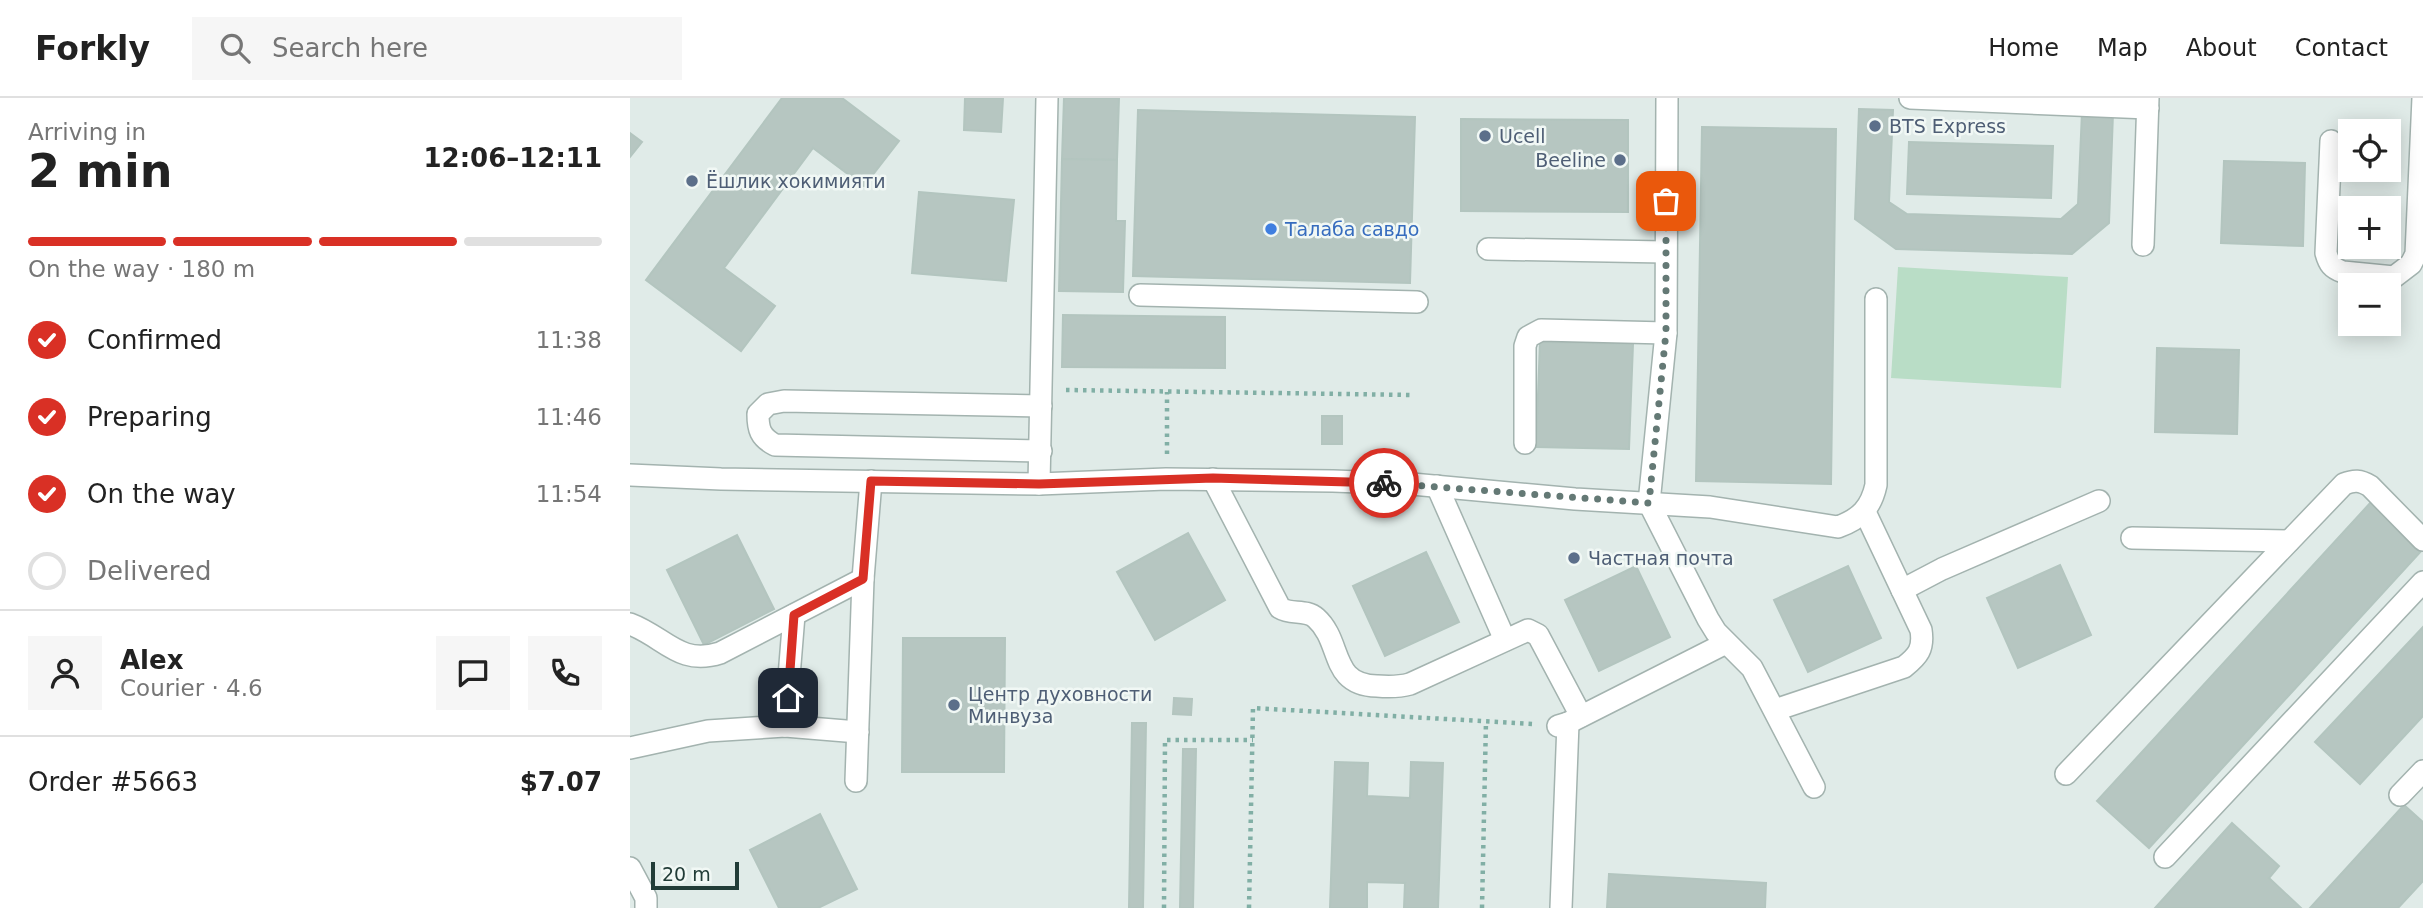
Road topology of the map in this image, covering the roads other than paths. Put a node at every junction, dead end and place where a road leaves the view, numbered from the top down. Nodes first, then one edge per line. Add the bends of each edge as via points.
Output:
1 (1046, 98) edge
2 (1667, 98) edge
3 (1910, 98) edge
4 (2423, 98) edge
5 (2148, 103) edge
6 (2331, 141) dead end
7 (2143, 245) dead end
8 (1488, 249) dead end
9 (1665, 252) junction
10 (1139, 295) dead end
11 (1877, 299) dead end
12 (1417, 302) dead end
13 (1666, 332) junction
14 (1041, 398) junction
15 (1525, 443) dead end
16 (1041, 451) junction
17 (630, 475) edge
18 (1213, 478) junction
19 (871, 481) junction
20 (1039, 484) junction
21 (1437, 486) junction
22 (2099, 501) dead end
23 (1649, 503) junction
24 (1864, 512) junction
25 (2132, 538) dead end
26 (2423, 540) edge
27 (2289, 541) junction
28 (863, 579) junction
29 (2423, 582) edge
30 (1902, 590) junction
31 (794, 615) junction
32 (630, 624) edge
33 (1505, 640) junction
34 (1726, 643) junction
35 (1775, 710) junction
36 (1569, 721) junction
37 (785, 726) junction
38 (858, 732) junction
39 (630, 748) edge
40 (2423, 771) edge
41 (2066, 774) dead end
42 (856, 781) dead end
43 (1814, 787) dead end
44 (2400, 795) dead end
45 (2165, 857) dead end
46 (630, 868) edge
47 (646, 908) edge
48 (1561, 908) edge

1 - 14 street
2 - 9 street
3 - 5 street
4 - 6 street via 2416,254 2412,264 2394,277 2343,272 2329,263
5 - 7 street
8 - 9 street
9 - 13 street
10 - 12 street
11 - 24 street via 1876,485
13 - 15 street via 1541,330 1528,337
13 - 23 street
14 - 16 street
14 - 16 street via 784,401 768,404 758,414 758,430 775,445
16 - 20 street
17 - 19 street
18 - 20 street
18 - 21 street
18 - 33 street via 1280,608 1316,618 1353,681 1364,686 1399,687
19 - 20 street
19 - 28 street
21 - 23 street
21 - 33 street
22 - 30 street
23 - 24 street via 1710,507 1838,527
23 - 34 street via 1708,619
24 - 30 street
25 - 27 street
26 - 27 street via 2370,486 2352,481
27 - 41 street
28 - 31 street
28 - 38 street
29 - 45 street
30 - 35 street via 1921,630 1923,645 1917,657 1903,667
31 - 32 street via 704,658 684,654
31 - 37 street
33 - 36 street via 1528,630 1538,635
34 - 35 street via 1752,668
34 - 36 street
35 - 43 street
36 - 48 street
37 - 38 street
37 - 39 street via 708,731
38 - 42 street
40 - 44 street
46 - 47 street via 646,898

